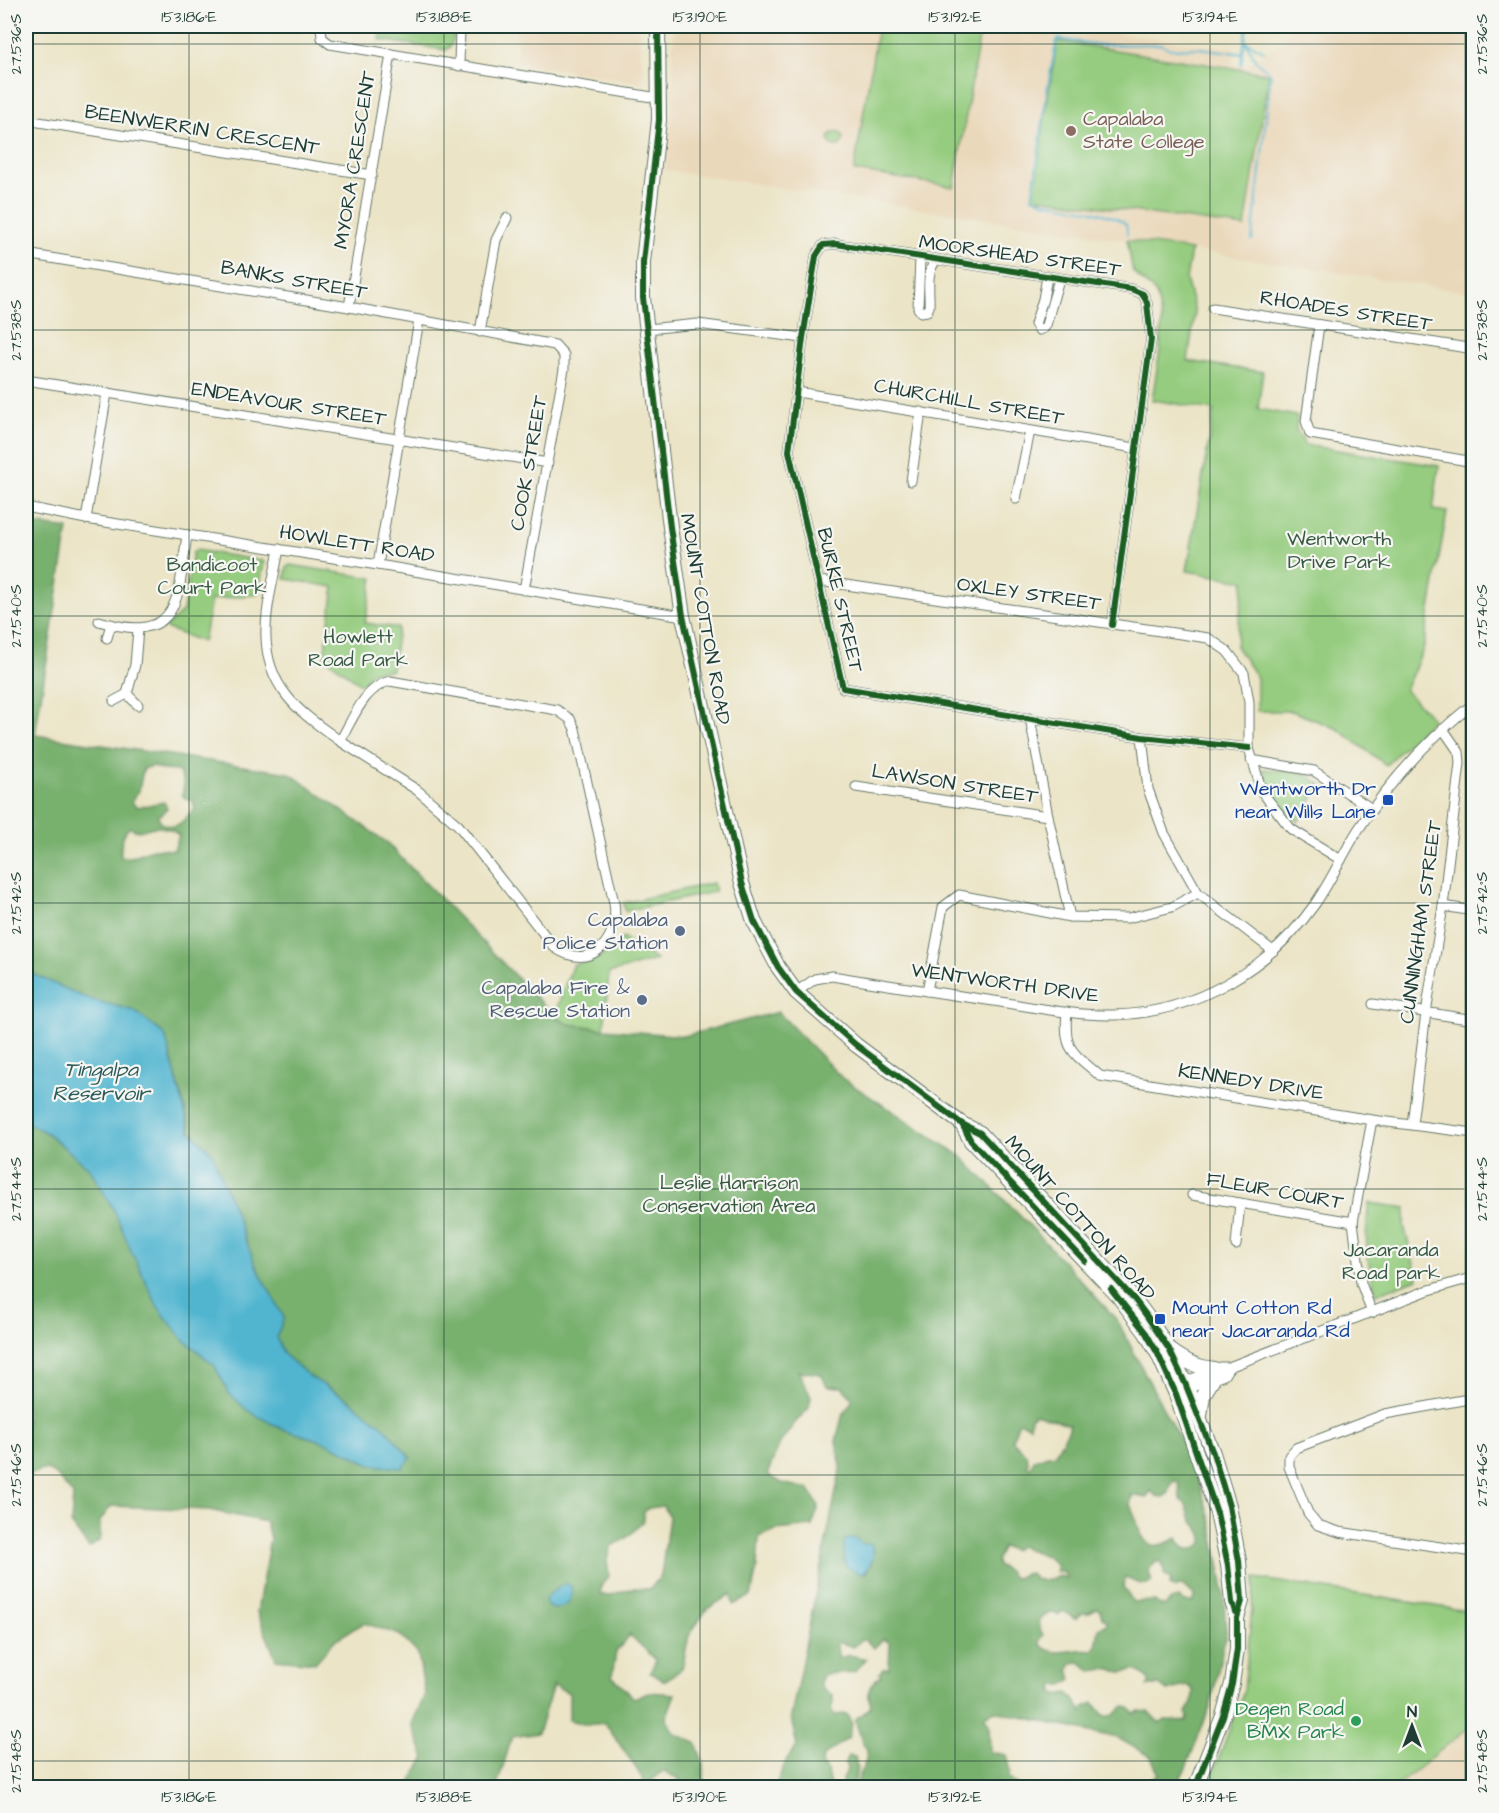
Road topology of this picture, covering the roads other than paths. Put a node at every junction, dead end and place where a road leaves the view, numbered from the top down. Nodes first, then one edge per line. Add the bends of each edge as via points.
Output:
1 (321, 26) edge
2 (460, 26) edge
3 (658, 26) edge
4 (391, 54) junction
5 (459, 66) junction
6 (658, 98) junction
7 (26, 120) edge
8 (372, 175) junction
9 (507, 218) dead end
10 (26, 254) edge
11 (816, 256) joint
12 (920, 258) junction
13 (936, 260) junction
14 (1047, 277) junction
15 (1059, 279) junction
16 (349, 308) junction
17 (1213, 308) dead end
18 (419, 320) junction
19 (1320, 326) junction
20 (647, 330) junction
21 (480, 332) junction
22 (803, 338) junction
23 (555, 345) joint
24 (1473, 349) edge
25 (26, 380) edge
26 (797, 392) junction
27 (107, 393) junction
28 (921, 412) junction
29 (1029, 430) junction
30 (399, 441) junction
31 (1135, 448) junction
32 (1473, 462) edge
33 (548, 463) junction
34 (911, 481) dead end
35 (1016, 499) dead end
36 (26, 507) edge
37 (86, 519) junction
38 (188, 535) junction
39 (279, 549) junction
40 (378, 565) junction
41 (819, 581) junction
42 (524, 590) junction
43 (683, 616) junction
44 (99, 621) dead end
45 (111, 624) junction
46 (1112, 625) junction
47 (138, 629) junction
48 (107, 638) dead end
49 (127, 694) junction
50 (114, 701) dead end
51 (1473, 703) edge
52 (138, 705) dead end
53 (1030, 718) junction
54 (1443, 729) junction
55 (1142, 737) junction
56 (339, 741) junction
57 (1249, 748) junction
58 (1251, 760) junction
59 (856, 787) dead end
60 (1372, 809) junction
61 (1048, 816) junction
62 (1341, 860) junction
63 (1198, 893) junction
64 (1443, 906) junction
65 (1473, 910) edge
66 (1070, 916) junction
67 (1273, 951) junction
68 (927, 991) junction
69 (796, 992) junction
70 (1373, 1004) dead end
71 (1067, 1012) junction
72 (1426, 1013) junction
73 (1473, 1020) edge
74 (1372, 1120) junction
75 (962, 1124) junction
76 (1412, 1124) junction
77 (1473, 1133) edge
78 (1192, 1195) dead end
79 (1240, 1203) junction
80 (1353, 1222) junction
81 (1236, 1245) dead end
82 (1473, 1277) edge
83 (1372, 1312) junction
84 (1169, 1349) junction
85 (1213, 1374) junction
86 (1180, 1388) junction
87 (1473, 1398) edge
88 (1200, 1417) junction
89 (1473, 1552) edge
90 (1237, 1618) junction
91 (1195, 1788) edge

1 - 4 street via 322,38 330,44
2 - 5 street
3 - 6 main road, MOUNT COTTON ROAD
4 - 5 street
4 - 8 street, MYORA CRESCENT
5 - 6 street
6 - 20 main road, MOUNT COTTON ROAD via 643,270
7 - 8 street, BEENWERRIN CRESCENT
8 - 16 street, MYORA CRESCENT
9 - 21 street via 496,240
10 - 16 street, BANKS STREET
11 - 12 street, MOORSHEAD STREET via 823,246 830,244
11 - 22 street, BURKE STREET
12 - 13 street, MOORSHEAD STREET
12 - 13 street via 921,312 929,307 928,276
13 - 14 street, MOORSHEAD STREET
14 - 15 street, MOORSHEAD STREET
14 - 15 street via 1035,324 1039,330 1047,325
15 - 31 street, MOORSHEAD STREET via 1138,290 1145,297 1151,339
16 - 18 street, BANKS STREET
17 - 19 street, RHOADES STREET
18 - 21 street, BANKS STREET
18 - 30 street
19 - 24 street, RHOADES STREET
19 - 32 street via 1306,421 1308,430 1315,436
20 - 22 street via 698,324
20 - 43 main road, MOUNT COTTON ROAD
21 - 23 street, BANKS STREET
22 - 26 street, BURKE STREET
23 - 33 street, COOK STREET via 564,355 564,369
25 - 27 street, ENDEAVOUR STREET
26 - 28 street, CHURCHILL STREET
26 - 41 street, BURKE STREET via 789,451
27 - 30 street, ENDEAVOUR STREET
27 - 37 street
28 - 29 street, CHURCHILL STREET
28 - 34 street
29 - 31 street, CHURCHILL STREET
29 - 35 street
30 - 33 street, ENDEAVOUR STREET
30 - 40 street
31 - 46 street, MOORSHEAD STREET
33 - 42 street, COOK STREET
36 - 37 street, HOWLETT ROAD
37 - 38 street, HOWLETT ROAD
38 - 39 street, HOWLETT ROAD
38 - 47 street via 176,602 168,616 155,625
39 - 40 street, HOWLETT ROAD
39 - 56 street via 265,636 267,658 287,696
40 - 42 street, HOWLETT ROAD
41 - 46 street, OXLEY STREET
41 - 53 street, BURKE STREET via 843,688
42 - 43 street, HOWLETT ROAD
43 - 69 main road, MOUNT COTTON ROAD via 742,883 754,921
44 - 45 street
45 - 47 street
45 - 48 street
46 - 57 street, OXLEY STREET via 1208,638 1227,651 1244,673 1249,702
47 - 49 street via 135,665
49 - 50 street
49 - 52 street
51 - 54 street, WENTWORTH DRIVE
53 - 55 street, BURKE STREET
53 - 61 street
54 - 60 street, WENTWORTH DRIVE via 1411,760
54 - 64 street, CUNNINGHAM STREET via 1459,752 1460,763
55 - 57 street, BURKE STREET
55 - 63 street via 1148,789 1164,833
56 - 56 street via 370,690 390,681 557,710 570,719 615,906 615,925 603,947 590,956 575,957 554,947 458,825 417,790
57 - 58 street, OXLEY STREET
58 - 60 street via 1314,771
58 - 62 street, OXLEY STREET via 1262,792 1283,821 1299,836
59 - 61 street, LAWSON STREET
60 - 62 street, WENTWORTH DRIVE
61 - 66 street
62 - 67 street, WENTWORTH DRIVE via 1308,913
63 - 66 street via 1172,907 1128,918
63 - 67 street
64 - 65 street
64 - 72 street, CUNNINGHAM STREET
66 - 68 street via 959,895 943,907
67 - 71 street, WENTWORTH DRIVE via 1221,988 1178,1004 1118,1015
68 - 69 street, WENTWORTH DRIVE via 831,976 815,978
68 - 71 street, WENTWORTH DRIVE
69 - 75 main road, MOUNT COTTON ROAD via 856,1045
70 - 72 street
71 - 74 street, KENNEDY DRIVE via 1065,1033 1069,1045 1100,1076
72 - 73 street
72 - 76 street, CUNNINGHAM STREET
74 - 76 street, KENNEDY DRIVE
74 - 80 street
75 - 84 main road, MOUNT COTTON ROAD via 980,1133 1126,1290
75 - 86 main road, MOUNT COTTON ROAD via 971,1140 1130,1311
76 - 77 street, KENNEDY DRIVE
78 - 79 street, FLEUR COURT
79 - 80 street, FLEUR COURT
79 - 81 street
80 - 83 street via 1361,1283
82 - 83 street
83 - 85 street via 1229,1367 1224,1374
84 - 85 main road
84 - 86 main road, MOUNT COTTON ROAD
85 - 86 street
85 - 88 main road via 1203,1395
86 - 88 main road, MOUNT COTTON ROAD
86 - 90 main road, MOUNT COTTON ROAD via 1217,1513
87 - 89 street via 1384,1414 1296,1448 1289,1456 1289,1467 1308,1513 1318,1525 1339,1532
88 - 90 main road, MOUNT COTTON ROAD via 1222,1483 1235,1542 1242,1601
90 - 91 main road, MOUNT COTTON ROAD via 1232,1684

